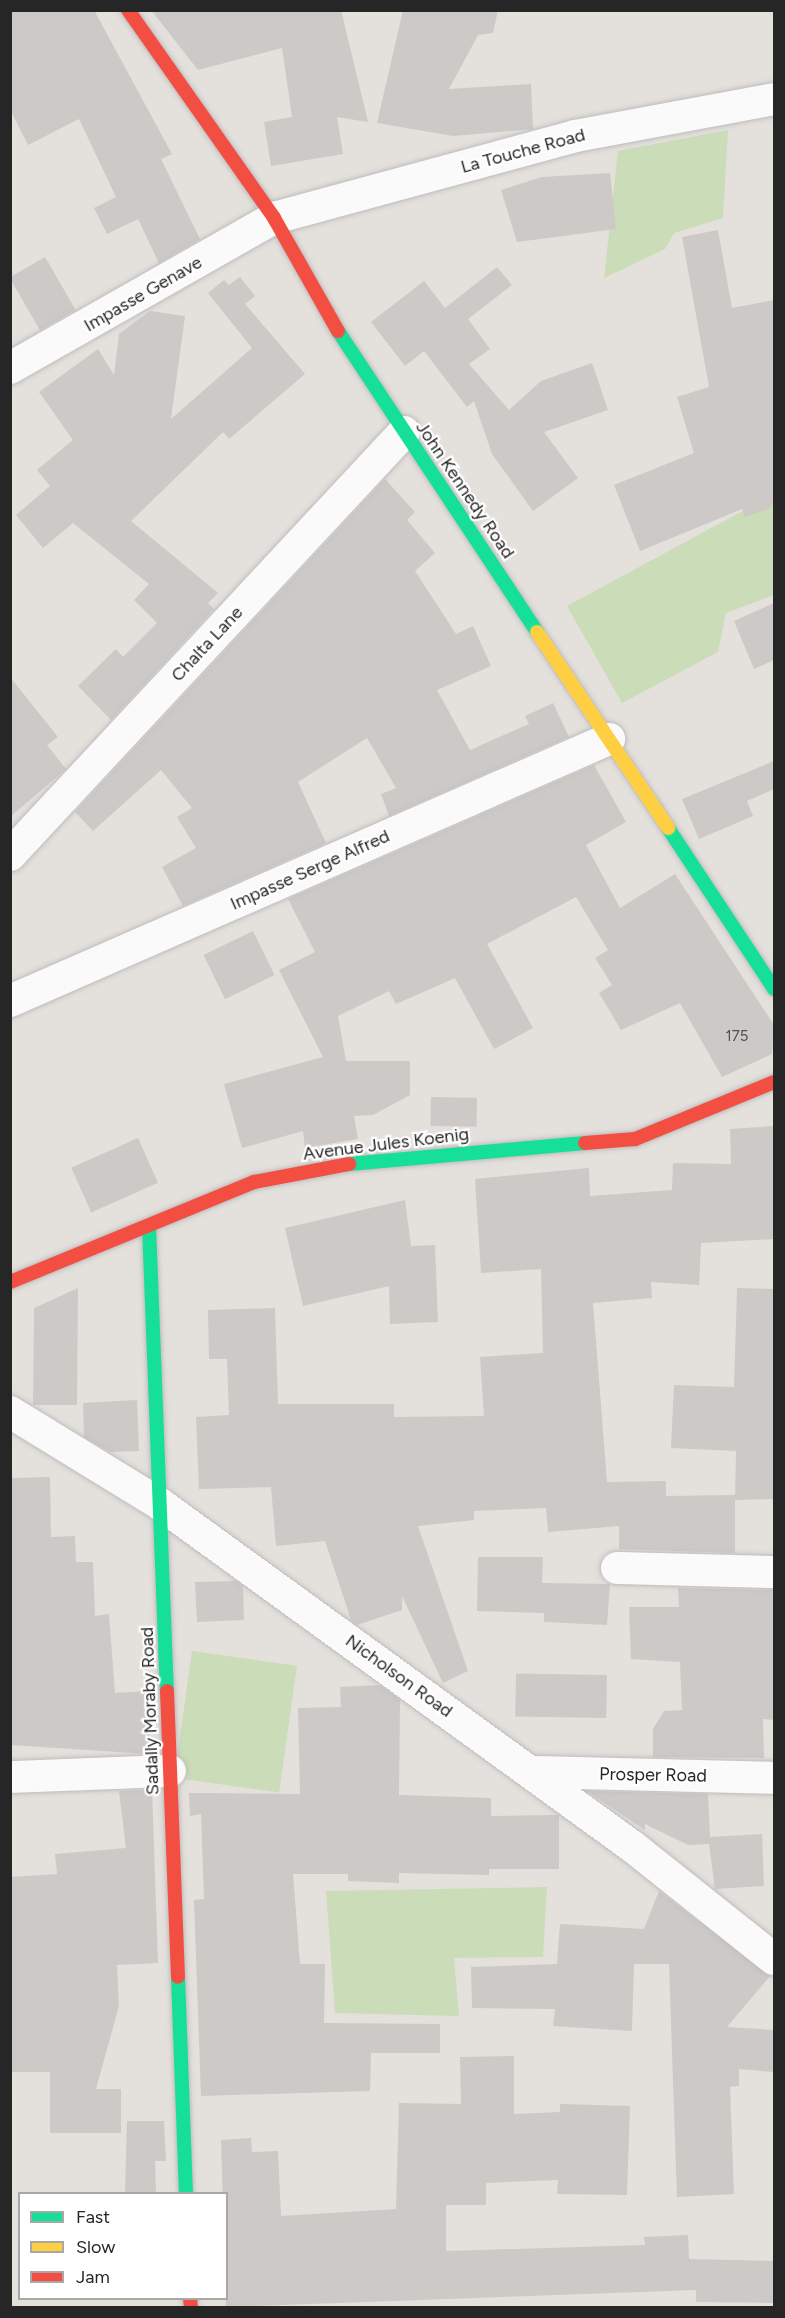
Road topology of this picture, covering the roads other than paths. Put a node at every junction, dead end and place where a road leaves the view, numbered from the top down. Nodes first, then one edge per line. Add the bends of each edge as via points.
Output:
1 (128, 10) edge
2 (774, 99) edge
3 (274, 218) junction
4 (10, 368) edge
5 (404, 432) junction
6 (609, 739) junction
7 (10, 855) edge
8 (774, 989) edge
9 (10, 1001) edge
10 (774, 1082) edge
11 (149, 1226) junction
12 (10, 1282) edge
13 (10, 1412) edge
14 (160, 1504) junction
15 (618, 1568) dead end
16 (774, 1572) edge
17 (170, 1772) junction
18 (531, 1772) junction
19 (12, 1777) dead end
20 (774, 1778) edge
21 (774, 1959) edge
22 (186, 2192) edge

1 - 3 street, John Kennedy Road
2 - 3 street, La Touche Road via 575,136
3 - 4 street, Impasse Genave
3 - 5 street, John Kennedy Road via 312,292
5 - 6 street, John Kennedy Road
5 - 7 street, Chalta Lane
6 - 8 street, John Kennedy Road
6 - 9 street, Impasse Serge Alfred
10 - 11 street, Avenue Jules Koenig via 635,1139 305,1171 254,1182
11 - 12 street, Avenue Jules Koenig
11 - 14 street, Sadally Moraby Road
13 - 14 street, Nicholson Road
14 - 17 street, Sadally Moraby Road
14 - 18 street, Nicholson Road
15 - 16 street
17 - 19 street
17 - 22 street, Sadally Moraby Road
18 - 20 street, Prosper Road
18 - 21 street, Nicholson Road

